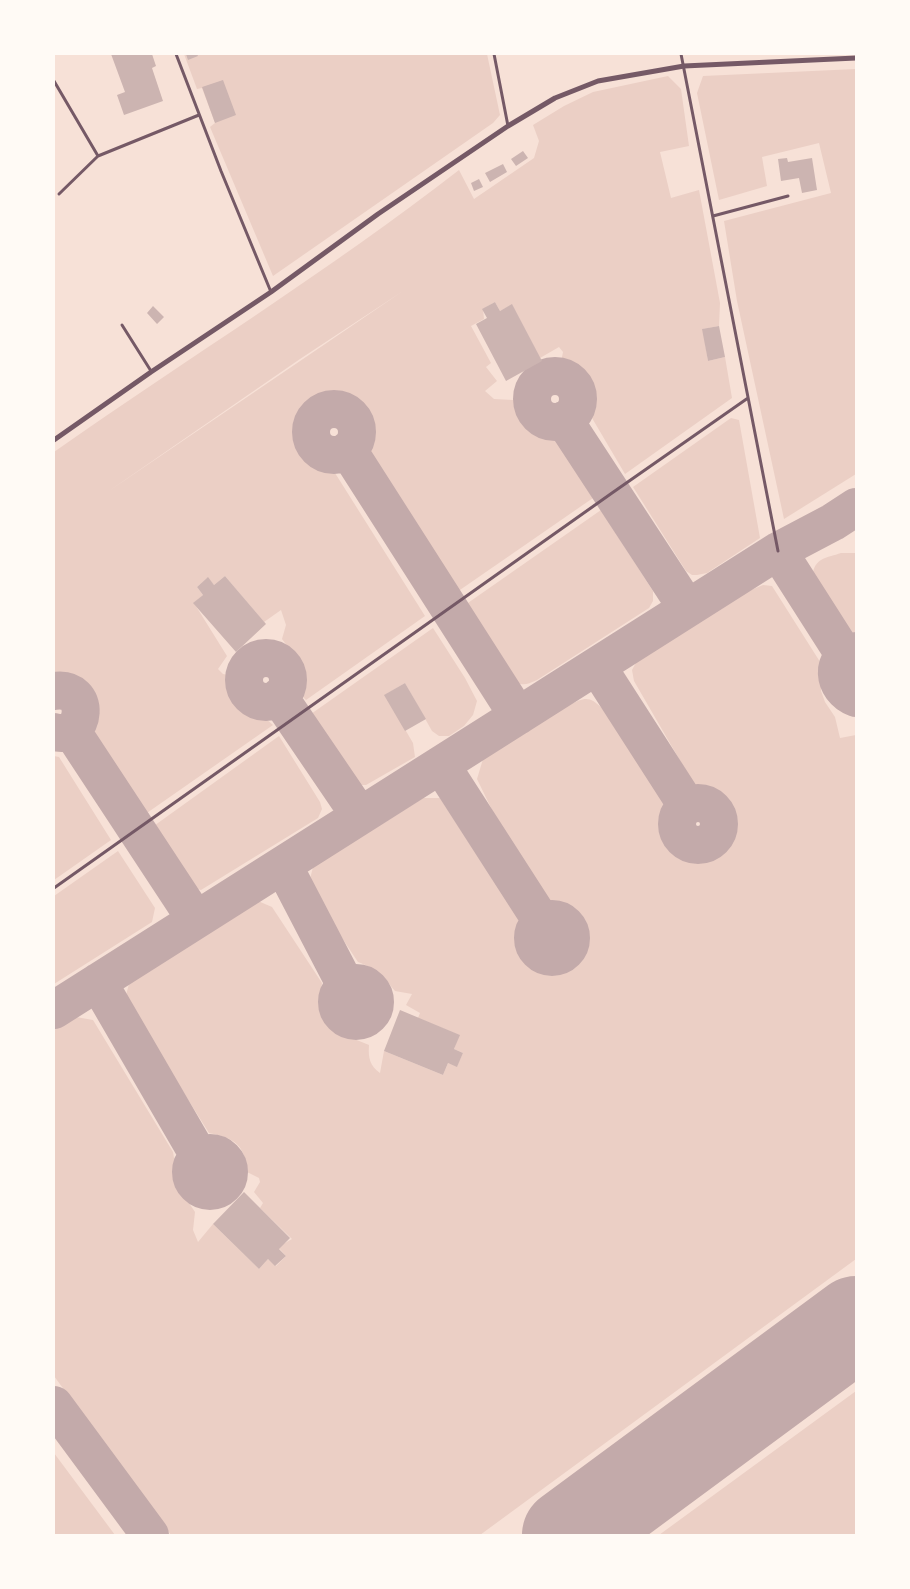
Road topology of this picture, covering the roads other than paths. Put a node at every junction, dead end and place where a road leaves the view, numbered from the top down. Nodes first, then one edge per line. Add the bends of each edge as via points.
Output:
1 (176, 54) edge
2 (494, 54) edge
3 (681, 54) edge
4 (856, 58) edge
5 (684, 66) junction
6 (54, 81) edge
7 (200, 115) junction
8 (508, 126) junction
9 (98, 156) junction
10 (59, 194) dead end
11 (788, 196) dead end
12 (713, 216) junction
13 (270, 292) junction
14 (122, 325) dead end
15 (151, 372) junction
16 (748, 398) junction
17 (54, 440) edge
18 (778, 551) dead end
19 (54, 888) edge

1 - 7 lane
2 - 8 lane
3 - 5 lane
4 - 5 street
5 - 8 street via 598,81 555,98
5 - 12 lane
6 - 9 lane
7 - 9 lane
7 - 13 lane
8 - 13 street
9 - 10 lane
11 - 12 lane
12 - 16 lane
13 - 15 street
14 - 15 lane
15 - 17 street
16 - 18 lane
16 - 19 lane

